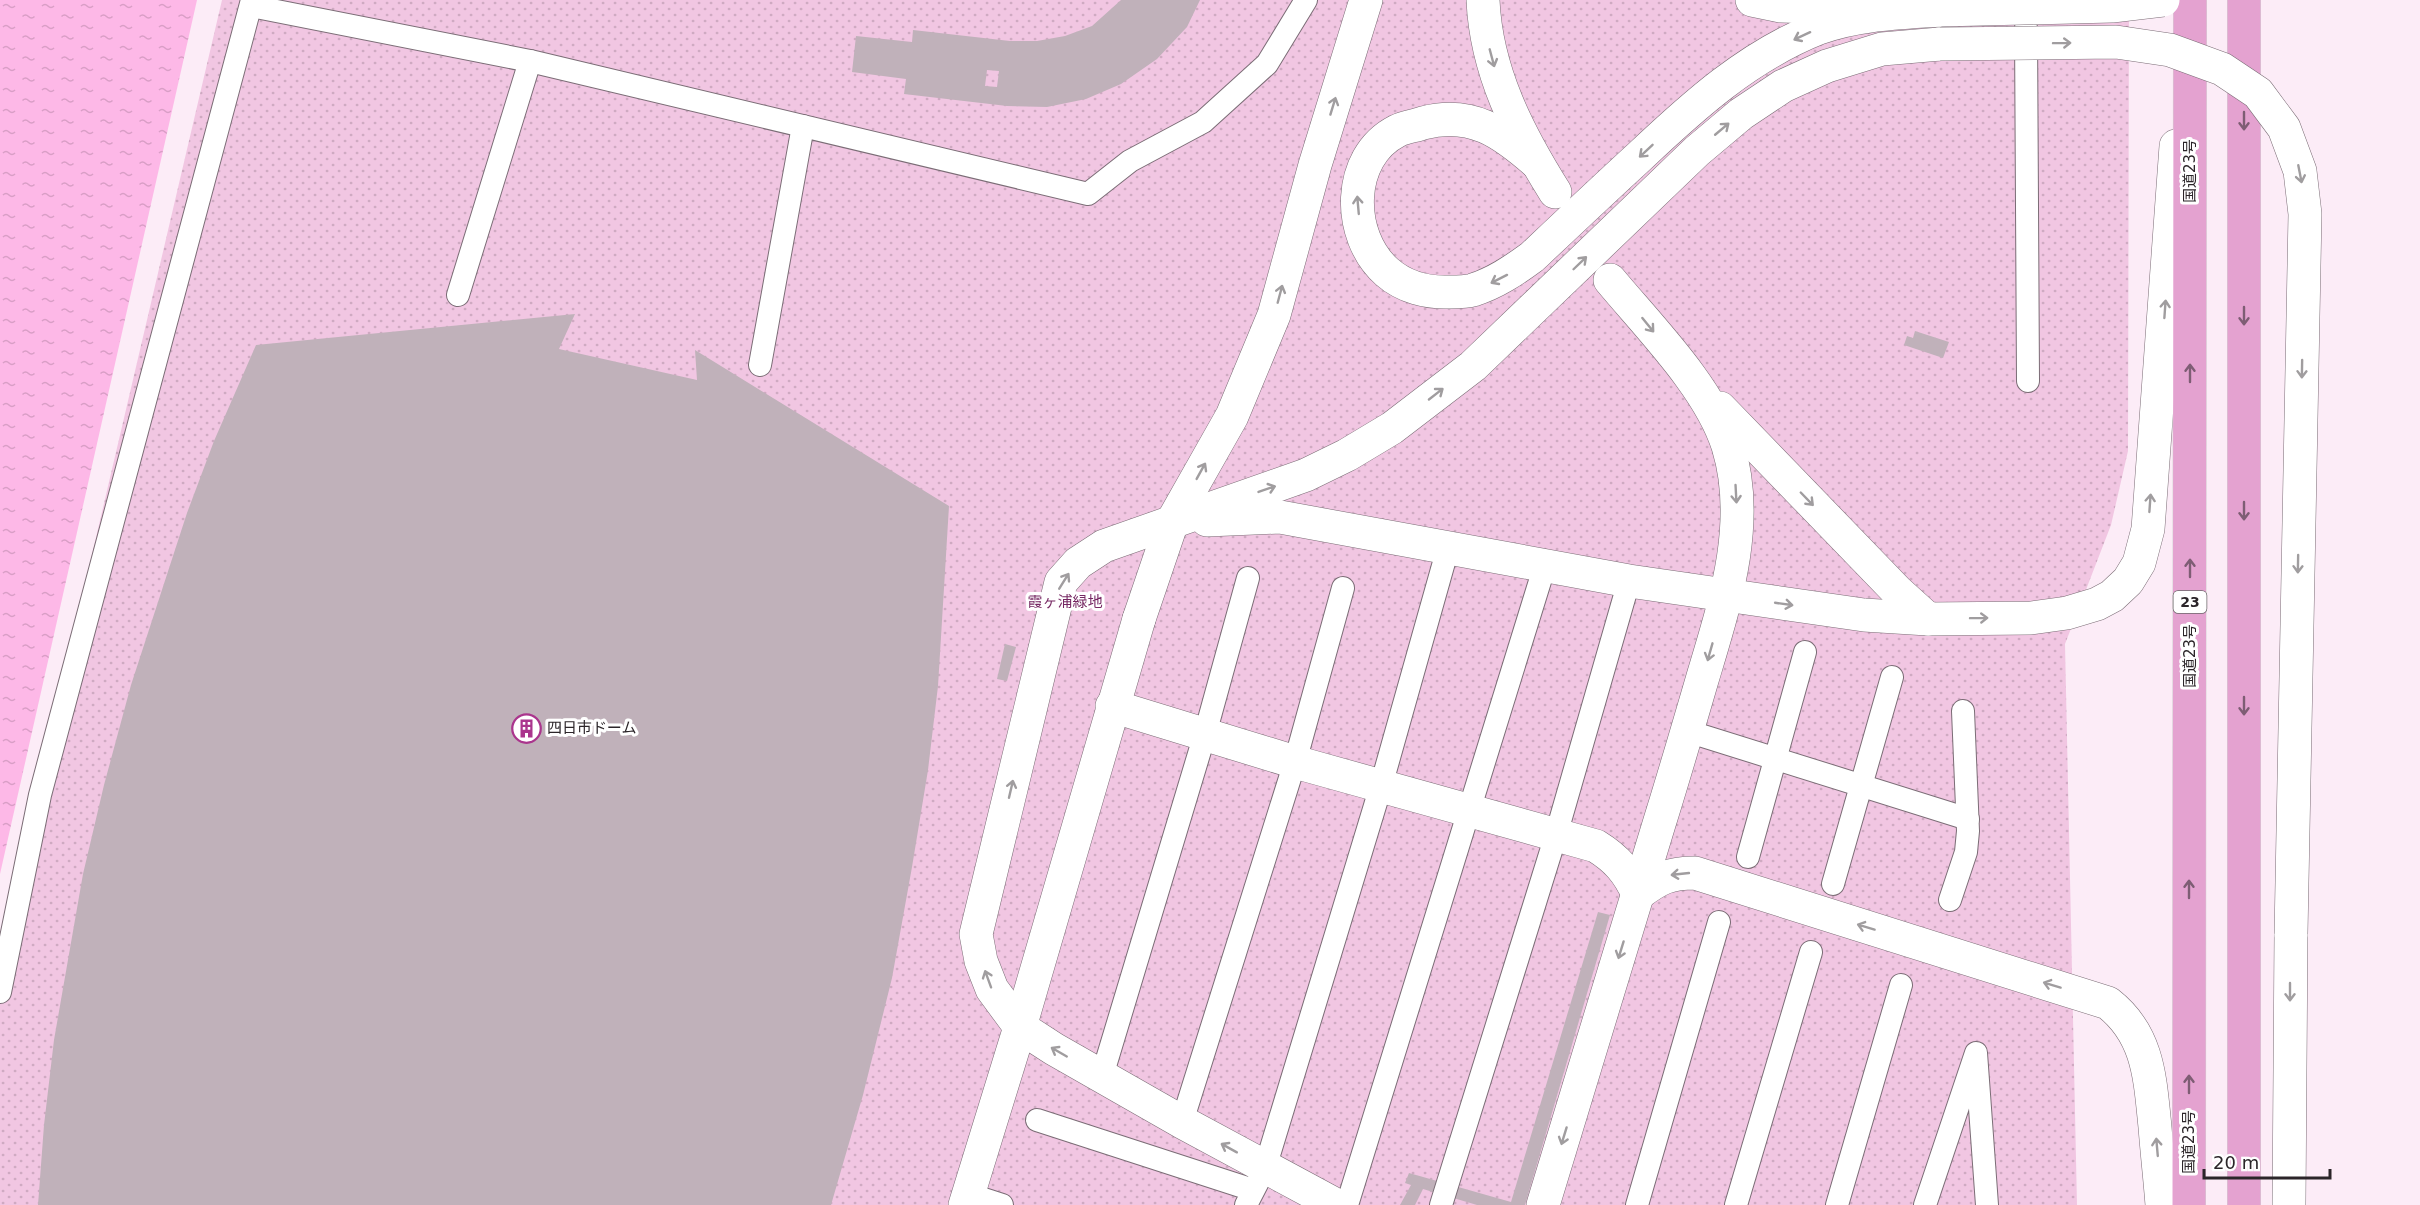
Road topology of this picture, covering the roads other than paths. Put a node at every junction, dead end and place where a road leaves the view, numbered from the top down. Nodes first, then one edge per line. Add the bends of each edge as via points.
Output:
1 (1306, 0) edge
2 (1366, 0) edge
3 (1483, 0) edge
4 (1752, 0) edge
5 (2026, 0) edge
6 (2163, 0) edge
7 (2188, 0) edge
8 (2244, 0) edge
9 (251, 3) edge
10 (1941, 10) junction
11 (530, 61) junction
12 (803, 126) junction
13 (1537, 163) junction
14 (1555, 192) dead end
15 (1610, 280) dead end
16 (458, 295) dead end
17 (760, 365) dead end
18 (1694, 381) junction
19 (2028, 381) dead end
20 (1172, 522) junction
21 (1448, 548) junction
22 (1545, 565) junction
23 (1248, 578) dead end
24 (1629, 581) junction
25 (1343, 588) dead end
26 (1726, 596) junction
27 (1928, 619) junction
28 (1805, 652) dead end
29 (1892, 677) dead end
30 (1112, 706) junction
31 (1963, 711) dead end
32 (1687, 731) junction
33 (1205, 734) junction
34 (1776, 759) junction
35 (1295, 762) junction
36 (1381, 786) junction
37 (1861, 786) junction
38 (1469, 811) junction
39 (1968, 819) junction
40 (1556, 835) junction
41 (1748, 857) dead end
42 (1833, 884) dead end
43 (1638, 894) junction
44 (1950, 900) dead end
45 (1719, 922) dead end
46 (1811, 952) dead end
47 (1901, 985) dead end
48 (0, 992) edge
49 (1020, 1027) junction
50 (1102, 1076) junction
51 (1037, 1120) dead end
52 (1182, 1122) junction
53 (1255, 1188) edge
54 (966, 1200) edge
55 (1002, 1205) edge
56 (1336, 1205) edge
57 (1347, 1205) edge
58 (1441, 1205) edge
59 (1543, 1205) edge
60 (1637, 1205) edge
61 (1736, 1205) edge
62 (1837, 1205) edge
63 (1925, 1205) edge
64 (1988, 1205) edge
65 (2162, 1205) edge
66 (2189, 1205) edge
67 (2244, 1205) edge
68 (2289, 1205) edge

1 - 12 lane via 1267,64 1203,122 1131,161 1088,194
20 -> 2 street via 1232,416 1274,315
3 -> 13 street via 1488,43 1499,82 1511,116
4 - 10 street via 1781,6
5 - 19 lane
6 - 10 street, bridge via 2112,6
27 -> 7 street via 2031,618 2067,613 2112,596 2139,563 2148,529
66 -> 7 highway, 国道23号 / 23
8 -> 67 highway
9 - 11 lane
9 - 48 lane via 40,795
10 -> 13 street via 1871,15 1821,28 1775,49 1699,101 1532,257 1502,278 1470,291 1439,293 1411,287 1386,271 1371,251 1360,225 1356,198 1362,168 1376,146 1398,130 1460,120 1488,126
11 - 12 lane
11 - 16 lane
12 - 17 lane
13 - 14 street
15 -> 18 street
18 -> 26 street via 1728,445 1735,476 1737,512
18 -> 27 street
20 - 21 street via 1280,517
20 - 30 street
49 -> 20 street via 992,989 976,934 1061,582 1078,563 1104,546
20 -> 68 street, bridge via 1306,475 1392,428 1473,366 1697,151 1741,114 1783,86 1827,66 1882,49 1940,44 2115,42 2170,50 2222,69 2258,93 2284,128 2300,171 2305,214
21 - 22 street
21 - 36 lane
22 - 24 street
22 - 38 lane
23 - 33 lane
24 - 26 street
24 - 40 lane
25 - 35 lane
26 -> 27 street via 1864,615
26 -> 32 street
28 - 34 lane
29 - 37 lane
30 - 33 street
30 - 49 street
31 - 39 lane
32 - 34 lane
32 - 43 street
33 - 35 street
33 - 50 lane
34 - 37 lane
34 - 41 lane
35 - 36 street
35 - 52 lane
36 - 38 street
36 - 53 lane
37 - 39 lane
37 - 42 lane
38 - 40 street
38 - 57 lane
39 - 44 lane via 1966,852
40 - 43 street via 1596,846 1613,856 1629,873
40 - 58 lane
43 -> 59 street
65 -> 43 street via 2146,1057 2124,1015 2108,1003 1695,873 1674,873
45 - 60 lane
46 - 61 lane
47 - 62 lane
50 -> 49 street
49 - 54 street
50 - 52 street
51 - 53 lane
53 -> 52 street
53 - 56 street
54 - 55 lane
63 - 64 lane via 1976,1053

